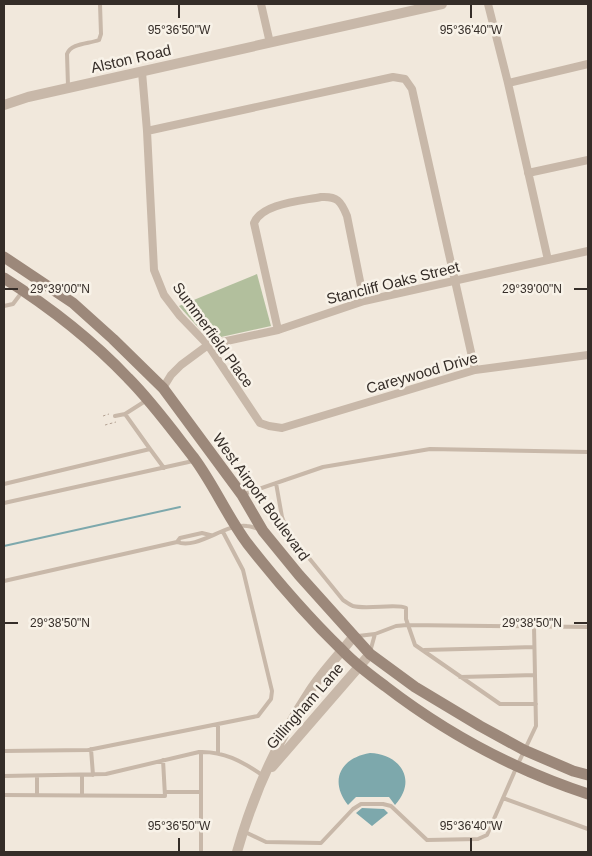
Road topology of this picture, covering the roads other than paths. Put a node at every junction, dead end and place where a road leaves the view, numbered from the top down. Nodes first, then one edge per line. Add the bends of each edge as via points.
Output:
1 (100, 4) edge
2 (260, 4) edge
3 (442, 4) edge
4 (488, 4) edge
5 (270, 42) junction
6 (588, 64) edge
7 (142, 72) junction
8 (508, 83) junction
9 (68, 88) junction
10 (4, 105) edge
11 (147, 130) junction
12 (588, 160) edge
13 (528, 173) junction
14 (588, 252) edge
15 (4, 257) edge
16 (548, 260) junction
17 (33, 276) junction
18 (4, 278) edge
19 (455, 281) junction
20 (23, 290) junction
21 (364, 302) junction
22 (4, 306) edge
23 (278, 330) junction
24 (208, 346) junction
25 (588, 354) edge
26 (475, 370) junction
27 (163, 388) junction
28 (148, 399) junction
29 (114, 414) road end
30 (124, 414) junction
31 (296, 424) joint
32 (150, 449) junction
33 (210, 450) junction
34 (588, 452) edge
35 (195, 460) junction
36 (164, 468) junction
37 (276, 483) junction
38 (4, 484) edge
39 (242, 495) junction
40 (4, 503) edge
41 (237, 527) junction
42 (263, 531) junction
43 (223, 532) junction
44 (4, 581) edge
45 (407, 625) junction
46 (534, 626) junction
47 (588, 627) edge
48 (375, 634) junction
49 (353, 637) junction
50 (534, 647) junction
51 (424, 650) junction
52 (342, 651) junction
53 (370, 654) junction
54 (359, 666) junction
55 (535, 675) junction
56 (460, 677) junction
57 (536, 704) junction
58 (218, 724) junction
59 (91, 749) junction
60 (524, 750) junction
61 (4, 751) edge
62 (201, 752) junction
63 (218, 753) junction
64 (164, 760) junction
65 (517, 766) junction
66 (93, 775) junction
67 (588, 775) edge
68 (4, 776) edge
69 (37, 776) junction
70 (82, 776) junction
71 (264, 777) junction
72 (165, 792) junction
73 (201, 792) junction
74 (588, 794) edge
75 (4, 795) edge
76 (37, 795) junction
77 (82, 795) junction
78 (503, 798) junction
79 (588, 829) edge
80 (243, 831) junction
81 (201, 852) edge
82 (237, 852) edge

1 - 9 lane via 99,40 68,50
2 - 5 street
3 - 5 street, Alston Road
4 - 8 street
5 - 7 street, Alston Road
6 - 8 street
7 - 9 street, Alston Road
7 - 11 street, Summerfield Place
8 - 13 street
9 - 10 street, Alston Road
11 - 19 street via 393,77 405,79 412,89
11 - 24 street, Summerfield Place via 154,270 164,294
12 - 13 street
13 - 16 street
14 - 16 street, Stancliff Oaks Street
15 - 17 main road, West Airport Boulevard
16 - 19 street, Stancliff Oaks Street
17 - 20 main road
17 - 27 main road, West Airport Boulevard via 73,303
18 - 20 main road, West Airport Boulevard
19 - 21 street, Stancliff Oaks Street
19 - 26 street
20 - 22 lane via 13,304
20 - 28 main road, West Airport Boulevard via 109,359
21 - 23 street, Stancliff Oaks Street
21 - 23 street via 347,216 338,199 321,197 268,208 254,222
23 - 24 street, Stancliff Oaks Street
24 - 27 street, Stancliff Oaks Street via 170,375
24 - 31 street, Summerfield Place via 260,423 282,428
25 - 26 street, Careywood Drive
26 - 31 street, Careywood Drive
27 - 28 main road
27 - 33 main road, West Airport Boulevard
28 - 30 lane
28 - 35 main road, West Airport Boulevard
29 - 30 lane
30 - 32 lane
32 - 36 lane
32 - 38 lane
33 - 35 main road
33 - 39 main road, West Airport Boulevard
34 - 37 lane via 430,449 323,467
35 - 36 lane
35 - 41 main road, West Airport Boulevard
36 - 40 lane
37 - 39 lane
37 - 45 lane via 287,531 343,600 353,606 402,606 406,608
39 - 42 main road, West Airport Boulevard
41 - 42 lane
41 - 43 lane
41 - 52 main road, West Airport Boulevard via 278,581
42 - 49 main road, West Airport Boulevard
43 - 44 lane via 202,533 180,538 177,542
43 - 58 lane via 243,570 272,691 271,699 258,716
45 - 46 lane
45 - 48 lane
45 - 51 lane via 415,645
46 - 47 lane
46 - 50 lane
48 - 49 lane
48 - 53 lane
49 - 52 street, Gillingham Lane
49 - 53 main road, West Airport Boulevard
50 - 51 lane
50 - 55 lane
51 - 56 lane
52 - 54 main road, West Airport Boulevard
52 - 71 street, Gillingham Lane via 310,690 283,734
53 - 54 street, Gillingham Lane
53 - 60 main road, West Airport Boulevard via 415,687
54 - 65 main road, West Airport Boulevard via 449,730
54 - 71 street, Gillingham Lane
55 - 56 lane
55 - 57 lane
56 - 57 lane via 500,704
57 - 60 lane via 536,726
58 - 59 lane
58 - 63 lane
59 - 61 lane
59 - 66 lane
60 - 65 lane
60 - 67 main road, West Airport Boulevard
62 - 63 lane
62 - 64 lane
62 - 73 lane
63 - 71 lane via 247,765
64 - 66 lane
64 - 72 lane
65 - 74 main road, West Airport Boulevard
65 - 78 lane
66 - 70 lane
68 - 69 lane
69 - 70 lane
69 - 76 lane
70 - 77 lane
71 - 80 street, Gillingham Lane
72 - 73 lane
72 - 77 lane via 165,796
73 - 81 lane
75 - 76 lane
76 - 77 lane
78 - 79 lane
78 - 80 lane via 487,835 478,838 427,840 391,806 383,804 361,804 353,809 321,843 266,842
80 - 82 street, Gillingham Lane

